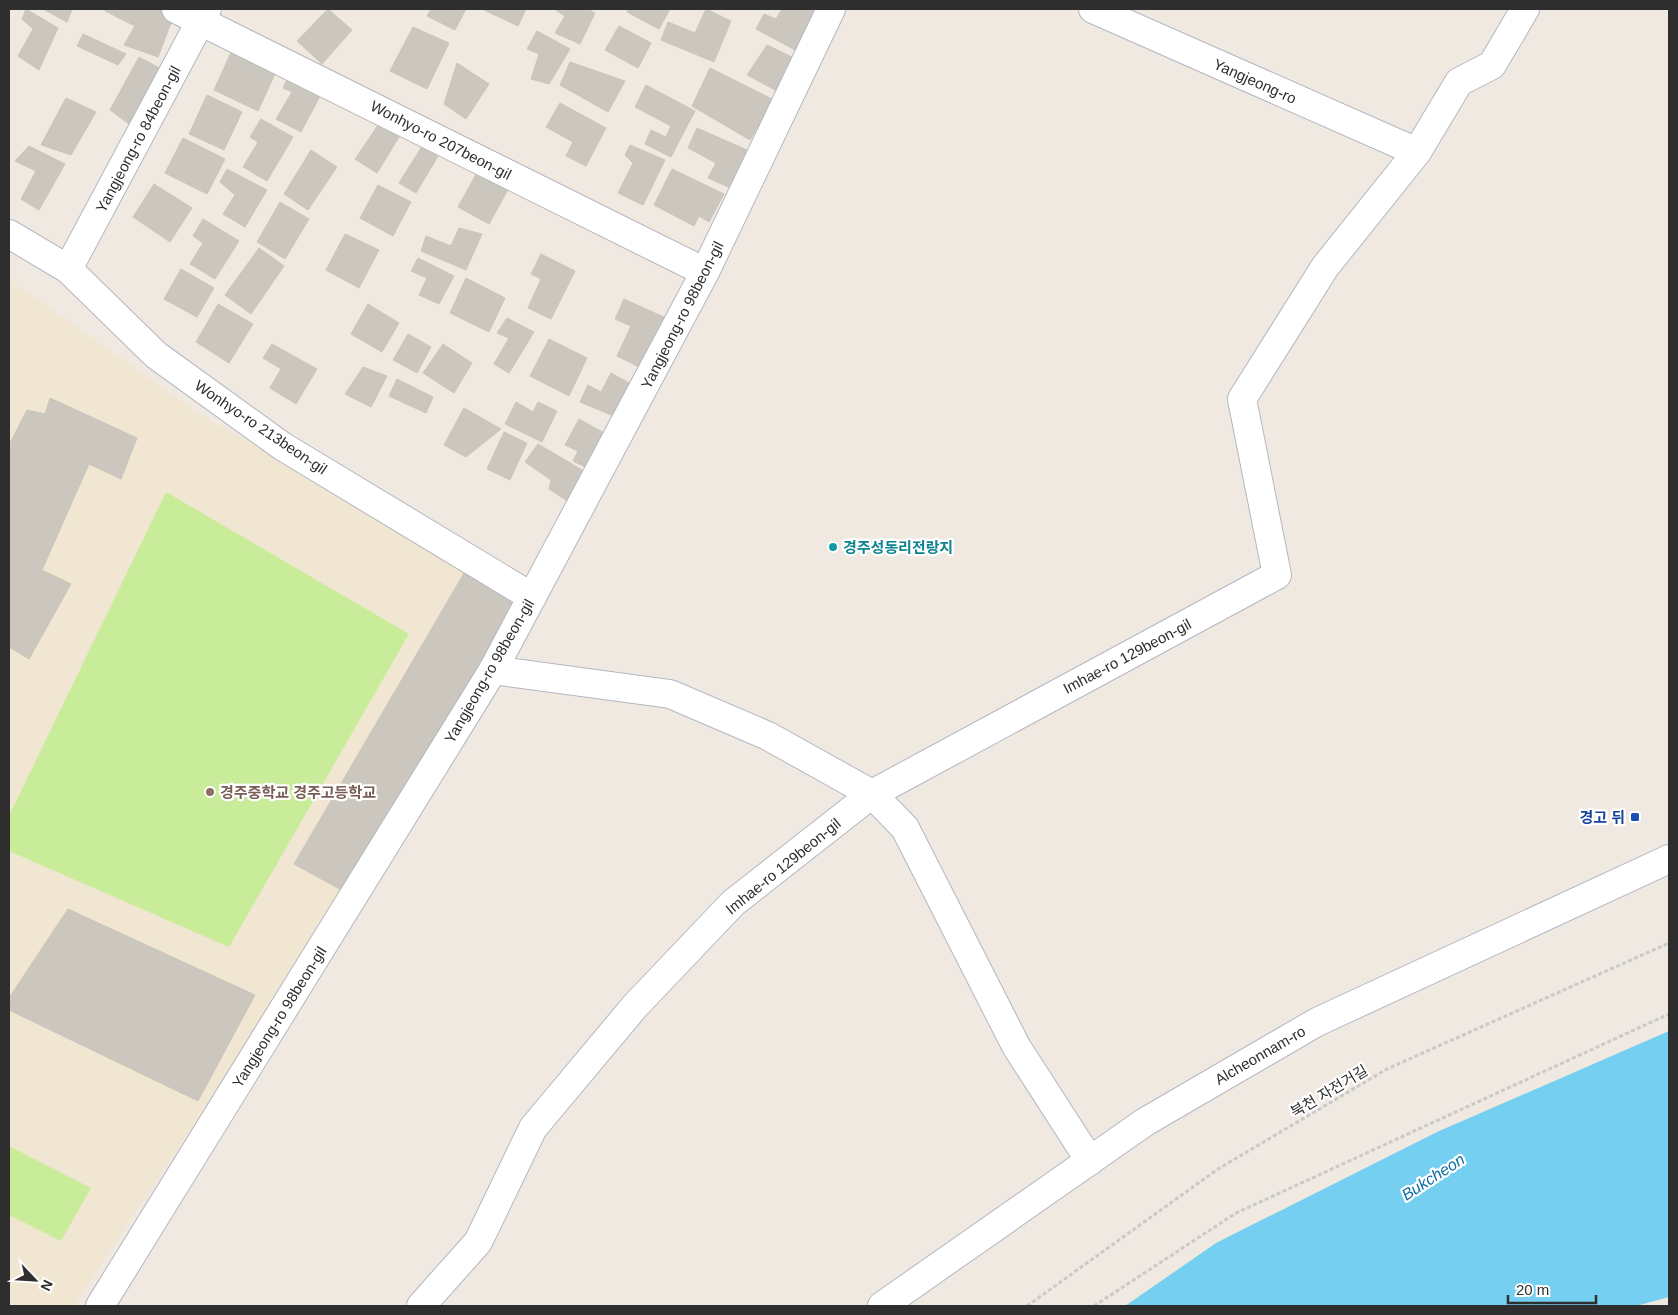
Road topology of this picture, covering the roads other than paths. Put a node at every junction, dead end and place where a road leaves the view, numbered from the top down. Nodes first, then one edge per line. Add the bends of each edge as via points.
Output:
1 (176, 9) edge
2 (831, 9) edge
3 (1093, 9) edge
4 (1525, 9) edge
5 (204, 14) edge
6 (1417, 152) junction
7 (9, 234) edge
8 (68, 269) junction
9 (705, 272) junction
10 (532, 596) junction
11 (493, 670) junction
12 (872, 794) junction
13 (1669, 859) edge
14 (1090, 1161) junction
15 (100, 1306) edge
16 (421, 1306) edge
17 (882, 1306) edge

1 - 5 street, Wonhyo-ro 207beon-gil
2 - 9 street, Yangjeong-ro 98beon-gil
3 - 6 street, Yangjeong-ro
4 - 6 street via 1492,65 1460,82
5 - 8 street, Yangjeong-ro 84beon-gil
5 - 9 street, Wonhyo-ro 207beon-gil
6 - 12 street, Imhae-ro 129beon-gil via 1324,266 1242,399 1277,575
7 - 8 street, Wonhyo-ro 213beon-gil
8 - 10 street, Wonhyo-ro 213beon-gil via 156,355 282,446
9 - 10 street, Yangjeong-ro 98beon-gil
10 - 11 street, Yangjeong-ro 98beon-gil
11 - 12 street via 670,694 768,736
11 - 15 street, Yangjeong-ro 98beon-gil
12 - 14 street via 905,828 1016,1046
12 - 16 street, Imhae-ro 129beon-gil via 733,903 635,1006 533,1128 478,1242
13 - 14 street, Alcheonnam-ro via 1317,1022 1146,1122
14 - 17 street, Alcheonnam-ro

